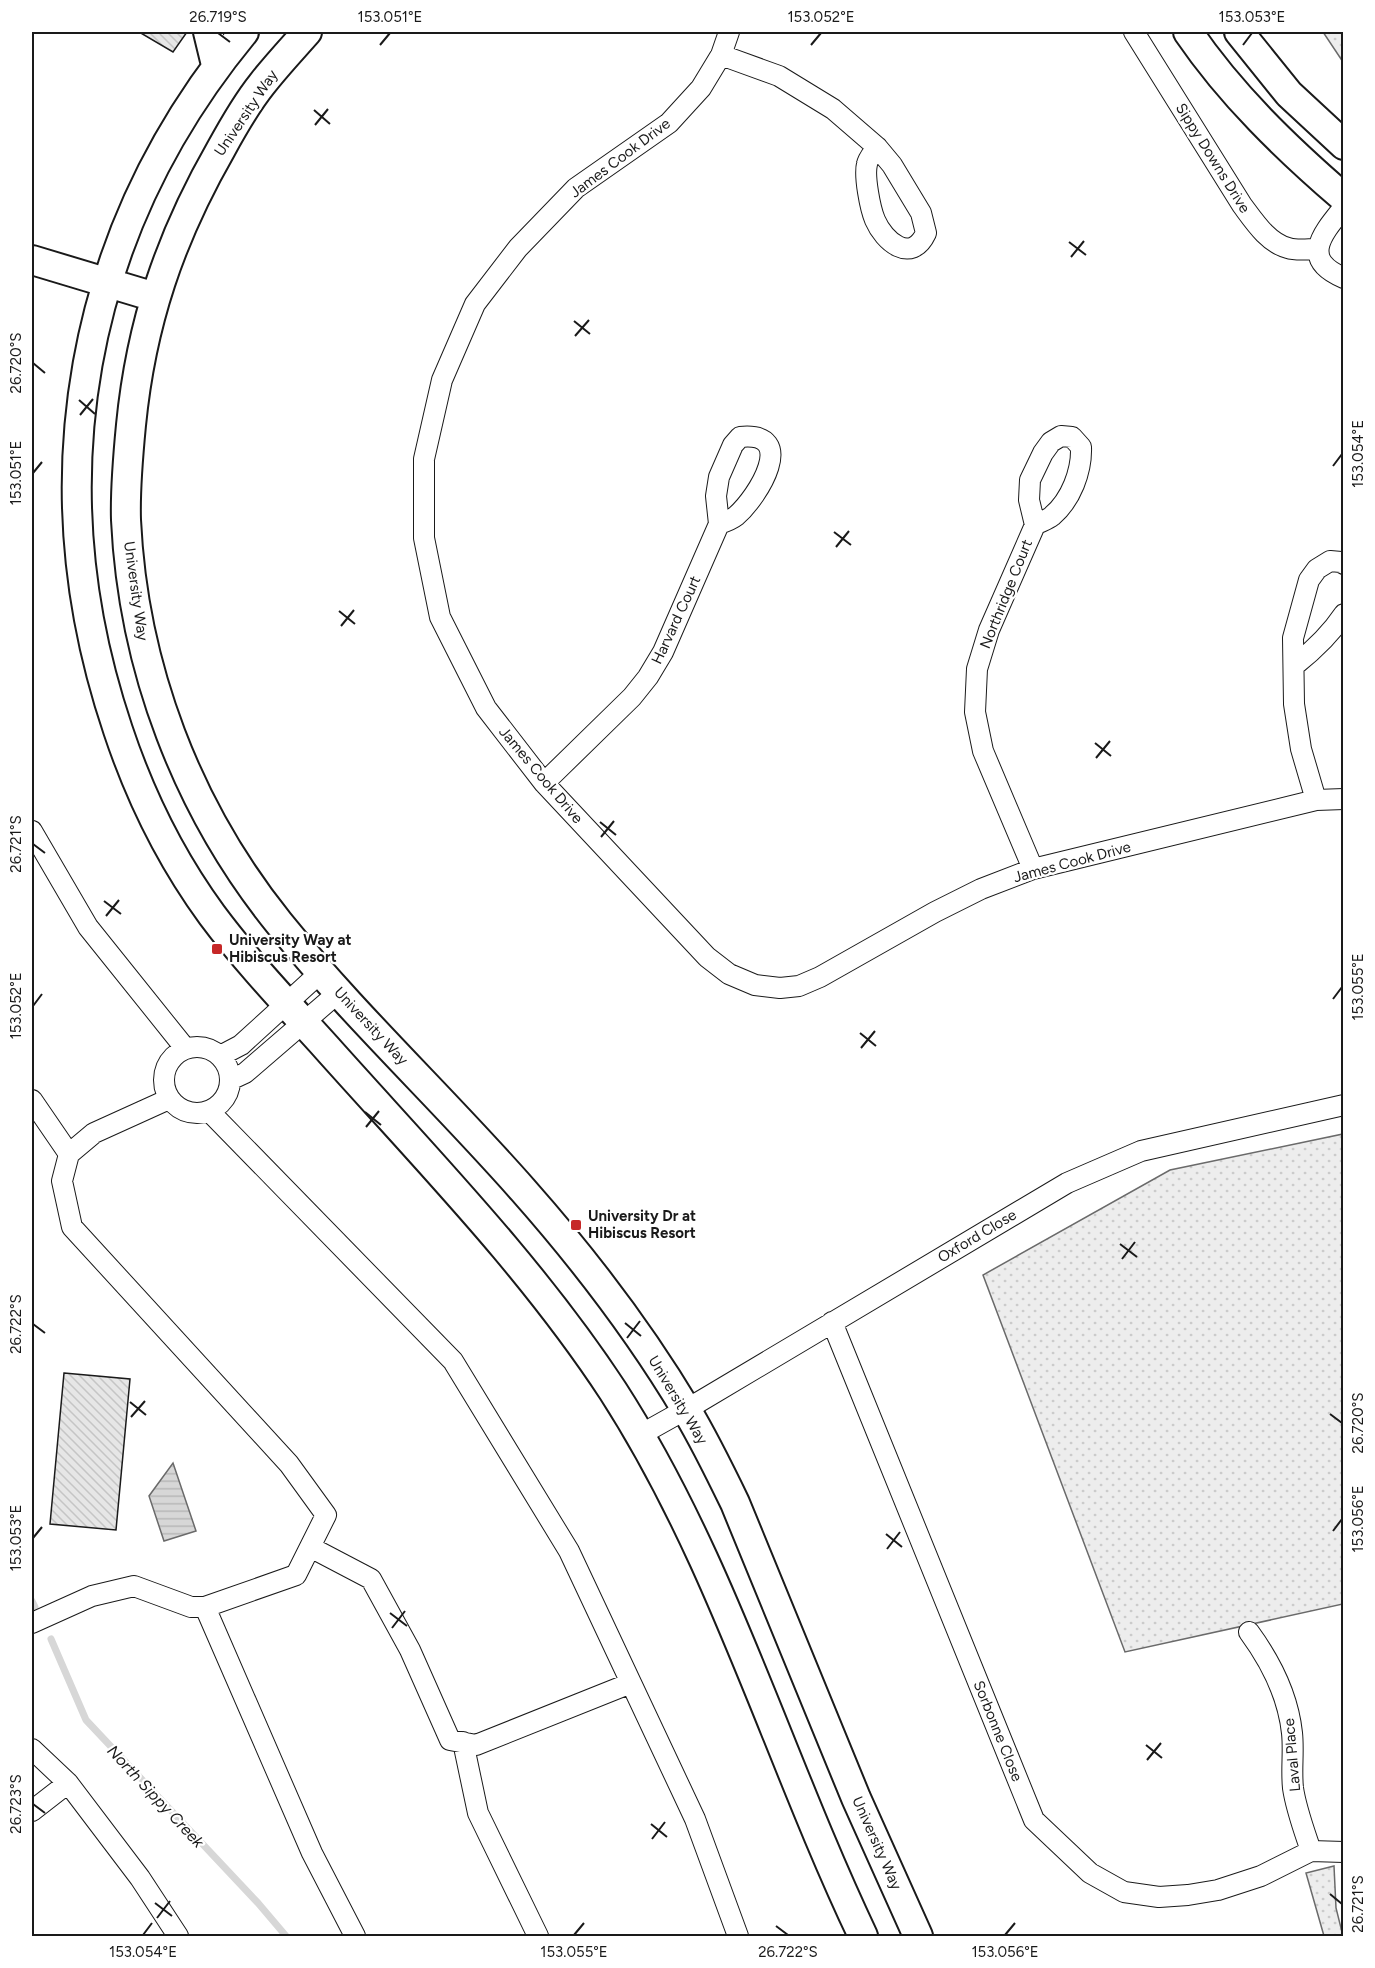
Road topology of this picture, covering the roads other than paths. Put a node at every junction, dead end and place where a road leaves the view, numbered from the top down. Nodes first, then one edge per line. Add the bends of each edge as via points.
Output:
1 (208, 32) edge
2 (244, 32) edge
3 (729, 32) edge
4 (1134, 32) edge
5 (1188, 32) edge
6 (1239, 32) edge
7 (295, 36) edge
8 (721, 55) junction
9 (216, 65) junction
10 (1344, 145) edge
11 (877, 147) junction
12 (1344, 198) edge
13 (1344, 207) edge
14 (1318, 249) junction
15 (32, 260) edge
16 (1344, 278) edge
17 (107, 283) junction
18 (155, 297) junction
19 (719, 524) dead end
20 (1035, 525) dead end
21 (1344, 564) edge
22 (1344, 614) edge
23 (1295, 665) junction
24 (544, 783) junction
25 (1344, 799) edge
26 (1316, 800) junction
27 (32, 831) edge
28 (1033, 869) junction
29 (330, 982) junction
30 (295, 1013) junction
31 (185, 1048) junction
32 (220, 1056) junction
33 (230, 1080) junction
34 (169, 1099) junction
35 (32, 1100) edge
36 (1344, 1105) edge
37 (209, 1111) junction
38 (69, 1154) junction
39 (832, 1322) junction
40 (686, 1409) junction
41 (640, 1435) junction
42 (310, 1547) junction
43 (205, 1607) junction
44 (32, 1623) edge
45 (1249, 1632) dead end
46 (631, 1683) junction
47 (463, 1742) junction
48 (32, 1749) edge
49 (69, 1783) junction
50 (32, 1811) edge
51 (1311, 1851) junction
52 (1344, 1852) edge
53 (178, 1936) edge
54 (355, 1936) edge
55 (538, 1936) edge
56 (738, 1936) edge
57 (863, 1936) edge
58 (918, 1936) edge

1 - 9 main road
2 - 9 main road
3 - 8 street, James Cook Drive
4 - 14 street, Sippy Downs Drive via 1242,205 1264,232 1284,247
5 - 12 main road via 1258,119
6 - 10 main road via 1289,94
7 - 18 main road, University Way via 235,123 208,171 186,214
8 - 11 street via 788,81 833,109
8 - 24 street, James Cook Drive via 701,88 669,123 576,188 518,248 475,304 442,380 424,459 424,538 440,617 486,708
9 - 17 main road via 137,199
11 - 11 street via 921,213 926,233 917,246 897,247 876,221 869,200 867,164
13 - 14 street via 1322,235
14 - 16 street via 1325,267
15 - 17 main road
17 - 18 main road
17 - 30 main road via 91,346 76,473 82,580 105,692 147,804 175,860 242,954
18 - 29 main road, University Way via 134,396 126,517 142,642 170,735 213,826 254,890
19 - 24 street, Harvard Court via 663,652 648,677
20 - 28 street, Northridge Court via 989,630 977,669 975,712 983,751
21 - 23 street via 1330,561 1309,580 1293,638
22 - 23 street via 1317,648
23 - 26 street via 1297,727
24 - 28 street, James Cook Drive via 707,957 729,974 755,985 799,986 935,912
25 - 26 street, James Cook Drive
26 - 28 street, James Cook Drive
27 - 31 street via 88,927
29 - 30 street
29 - 30 street
29 - 40 main road, University Way via 558,1230 628,1321
30 - 32 street
30 - 33 street via 245,1073
30 - 41 main road via 506,1249 587,1355
31 - 32 street via 211,1049
31 - 34 street via 166,1066 163,1078
32 - 33 street
33 - 37 street via 228,1093
34 - 37 street via 186,1112
34 - 38 street via 94,1133
35 - 38 street
36 - 39 street, Oxford Close via 1141,1151 1067,1183
37 - 46 street via 453,1361 569,1551
38 - 42 street via 62,1181 72,1227 289,1464 326,1515
39 - 40 street, Oxford Close
39 - 51 street, Sorbonne Close via 1034,1820 1090,1874 1124,1892 1159,1897 1218,1890 1261,1876
40 - 41 street, Oxford Close
40 - 58 main road, University Way via 735,1503 852,1788
41 - 57 main road via 717,1586 809,1817
42 - 43 street via 296,1575
42 - 47 street via 371,1579 410,1650 450,1740
43 - 44 street via 191,1606 134,1586 92,1596
43 - 54 street via 312,1853
45 - 51 street, Laval Place via 1266,1654 1287,1703 1293,1788
46 - 47 street via 477,1745
46 - 56 street via 695,1819
47 - 55 street via 478,1814
48 - 49 street
49 - 50 street
49 - 53 street
51 - 52 street, Sorbonne Close

